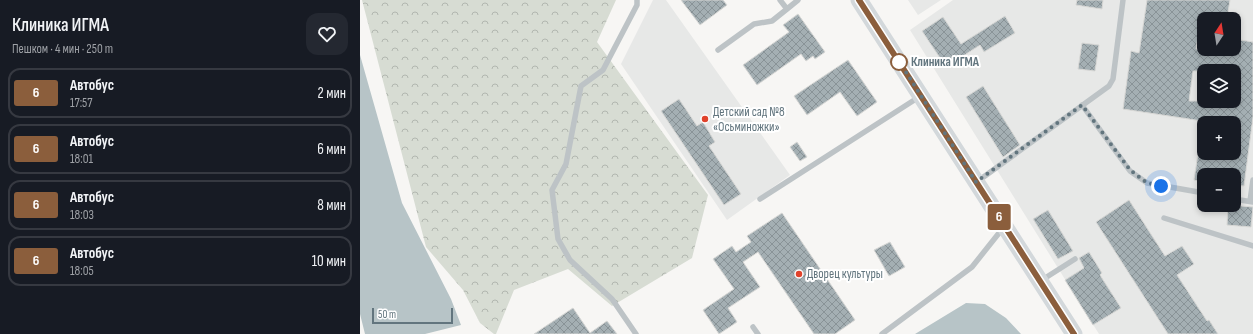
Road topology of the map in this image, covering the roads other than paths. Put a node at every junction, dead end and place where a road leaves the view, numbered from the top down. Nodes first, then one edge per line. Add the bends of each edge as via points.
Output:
1 (638, 0) edge
2 (780, 0) edge
3 (798, 0) edge
4 (859, 0) edge
5 (1123, 0) edge
6 (787, 9) junction
7 (718, 50) dead end
8 (920, 95) junction
9 (1082, 105) junction
10 (1253, 180) edge
11 (976, 182) junction
12 (1197, 192) edge
13 (760, 199) dead end
14 (1241, 200) edge
15 (1252, 202) edge
16 (1164, 218) dead end
17 (1005, 226) junction
18 (1253, 246) edge
19 (1075, 259) dead end
20 (1040, 281) junction
21 (753, 327) dead end
22 (636, 334) edge
23 (758, 334) edge
24 (882, 334) edge
25 (1074, 334) edge

1 - 22 lane via 638,5 603,70 581,86 566,164 552,190 558,239 564,250 570,260 612,300
2 - 6 lane
3 - 6 lane
4 - 8 main road
5 - 9 lane via 1113,79 1109,86
6 - 7 lane via 772,21 754,24
8 - 11 main road
8 - 13 lane
9 - 11 lane
9 - 12 lane via 1130,170 1147,183
10 - 15 lane
11 - 17 main road
14 - 15 lane
16 - 18 lane
17 - 20 main road
17 - 24 lane via 972,267
19 - 20 lane
20 - 25 main road
21 - 23 lane

